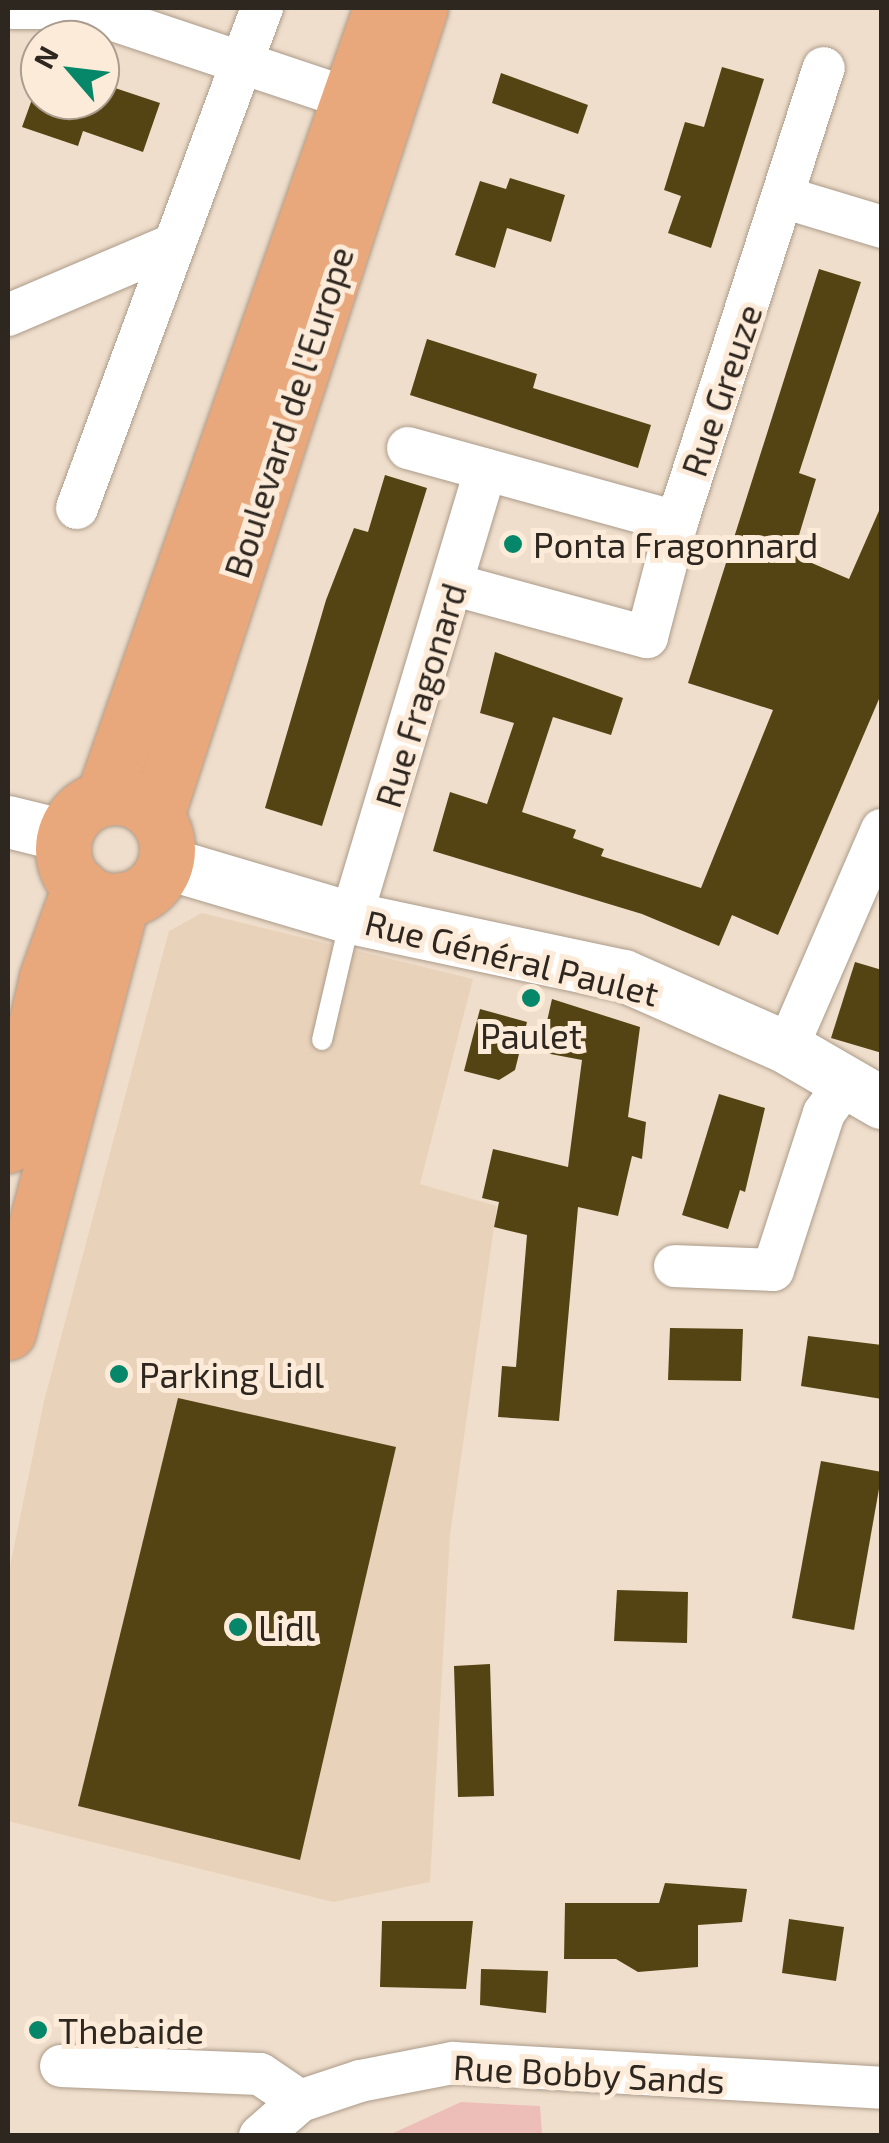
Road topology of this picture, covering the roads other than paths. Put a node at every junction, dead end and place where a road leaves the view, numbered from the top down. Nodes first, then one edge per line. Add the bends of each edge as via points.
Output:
1 (13, 8) edge
2 (78, 8) edge
3 (262, 8) edge
4 (381, 8) edge
5 (420, 8) edge
6 (243, 63) junction
7 (824, 68) dead end
8 (368, 105) junction
9 (786, 198) junction
10 (882, 227) edge
11 (170, 246) junction
12 (8, 315) edge
13 (408, 448) dead end
14 (485, 470) junction
15 (76, 508) dead end
16 (676, 522) junction
17 (455, 585) junction
18 (104, 798) junction
19 (8, 822) edge
20 (882, 830) edge
21 (161, 840) junction
22 (89, 874) junction
23 (351, 918) junction
24 (322, 1040) dead end
25 (787, 1048) junction
26 (864, 1093) edge
27 (8, 1145) edge
28 (674, 1266) dead end
29 (8, 1332) edge
30 (61, 2066) dead end
31 (882, 2088) edge
32 (300, 2101) junction
33 (260, 2136) edge

1 - 2 street
2 - 6 street
3 - 6 street
4 - 8 main road, Boulevard de l'Europe
5 - 8 main road, Boulevard de l'Europe
6 - 8 street
6 - 11 street
7 - 9 street, Rue Greuze
8 - 18 main road, Boulevard de l'Europe
8 - 21 main road, Boulevard de l'Europe
9 - 10 street
9 - 16 street, Rue Greuze
11 - 12 street
11 - 15 street
13 - 14 street
14 - 16 street
14 - 17 street, Rue Fragonard
16 - 17 street, Rue Greuze via 647,637
17 - 23 street, Rue Fragonard
18 - 21 main road via 138,802
18 - 22 main road via 73,819
19 - 22 street
20 - 25 street
21 - 22 main road via 149,888
21 - 23 street, Rue Général Paulet
22 - 27 main road via 48,976
22 - 29 main road
23 - 24 lane
23 - 25 street, Rue Général Paulet via 624,976
25 - 26 street, Rue Général Paulet
26 - 28 street, Rue Général Paulet via 824,1113 773,1270
30 - 32 street via 260,2074
31 - 32 street, Rue Bobby Sands via 453,2063
32 - 33 street, Rue Bobby Sands

